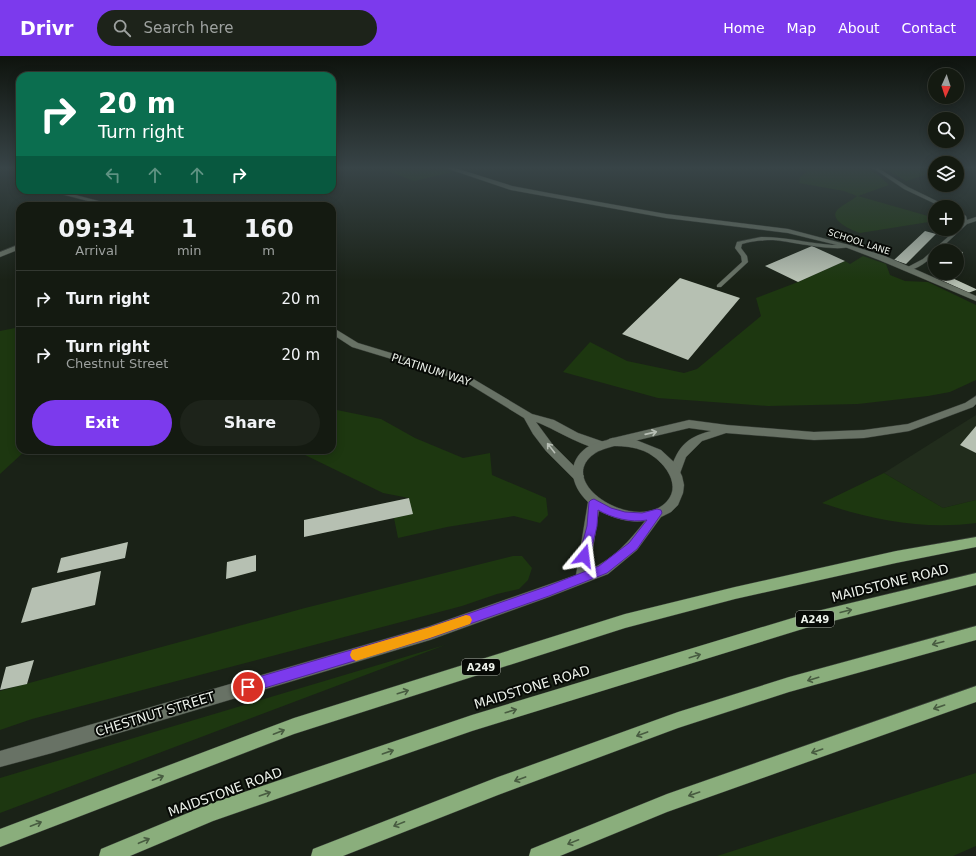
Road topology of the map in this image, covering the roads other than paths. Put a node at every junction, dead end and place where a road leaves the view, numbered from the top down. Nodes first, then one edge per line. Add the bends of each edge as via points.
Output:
1 (606, 205) edge
2 (964, 217) edge
3 (976, 219) edge
4 (965, 222) junction
5 (942, 244) edge
6 (847, 246) junction
7 (0, 248) edge
8 (16, 248) edge
9 (9, 251) junction
10 (0, 255) edge
11 (928, 257) edge
12 (908, 269) junction
13 (719, 286) dead end
14 (976, 299) edge
15 (336, 333) edge
16 (976, 399) edge
17 (528, 416) junction
18 (727, 429) junction
19 (613, 442) junction
20 (600, 445) junction
21 (675, 473) junction
22 (578, 476) junction
23 (594, 502) junction
24 (657, 513) junction
25 (976, 542) edge
26 (582, 577) junction
27 (976, 579) edge
28 (976, 633) edge
29 (976, 694) edge
30 (0, 759) edge
31 (0, 838) edge
32 (108, 856) edge
33 (320, 856) edge
34 (538, 856) edge

1 - 6 street, SCHOOL LANE via 666,216 788,230
2 - 4 lane
3 - 4 lane
4 - 5 lane
6 - 12 street, SCHOOL LANE
6 - 13 lane via 828,246 791,239 748,240 738,248 745,262
7 - 9 street
8 - 9 street
9 - 10 street
11 - 12 lane
12 - 14 street, SCHOOL LANE
15 - 17 street, PLATINUM WAY via 354,345 467,379
16 - 18 street via 969,404 909,426 872,433 814,436
17 - 20 street, PLATINUM WAY via 550,422 574,436
22 -> 17 street, PLATINUM WAY via 564,464 532,426
19 -> 18 street via 689,424
18 - 21 street via 698,438 681,455
19 - 20 street
19 - 21 street via 628,442 657,452
20 - 22 street via 583,457 578,466
21 - 24 street via 678,485 676,496 669,506
22 - 23 street via 580,485
23 - 24 street via 608,511 625,516 642,517
23 - 26 street
24 - 26 street, CHESTNUT STREET via 633,546 603,570
31 -> 25 highway, A249 via 294,726 625,622 735,593
26 - 30 street, CHESTNUT STREET via 430,633
32 -> 27 highway, MAIDSTONE ROAD / A249 via 212,812 472,723 809,620
28 -> 33 highway via 875,660 679,720 408,820
29 -> 34 highway via 667,803

